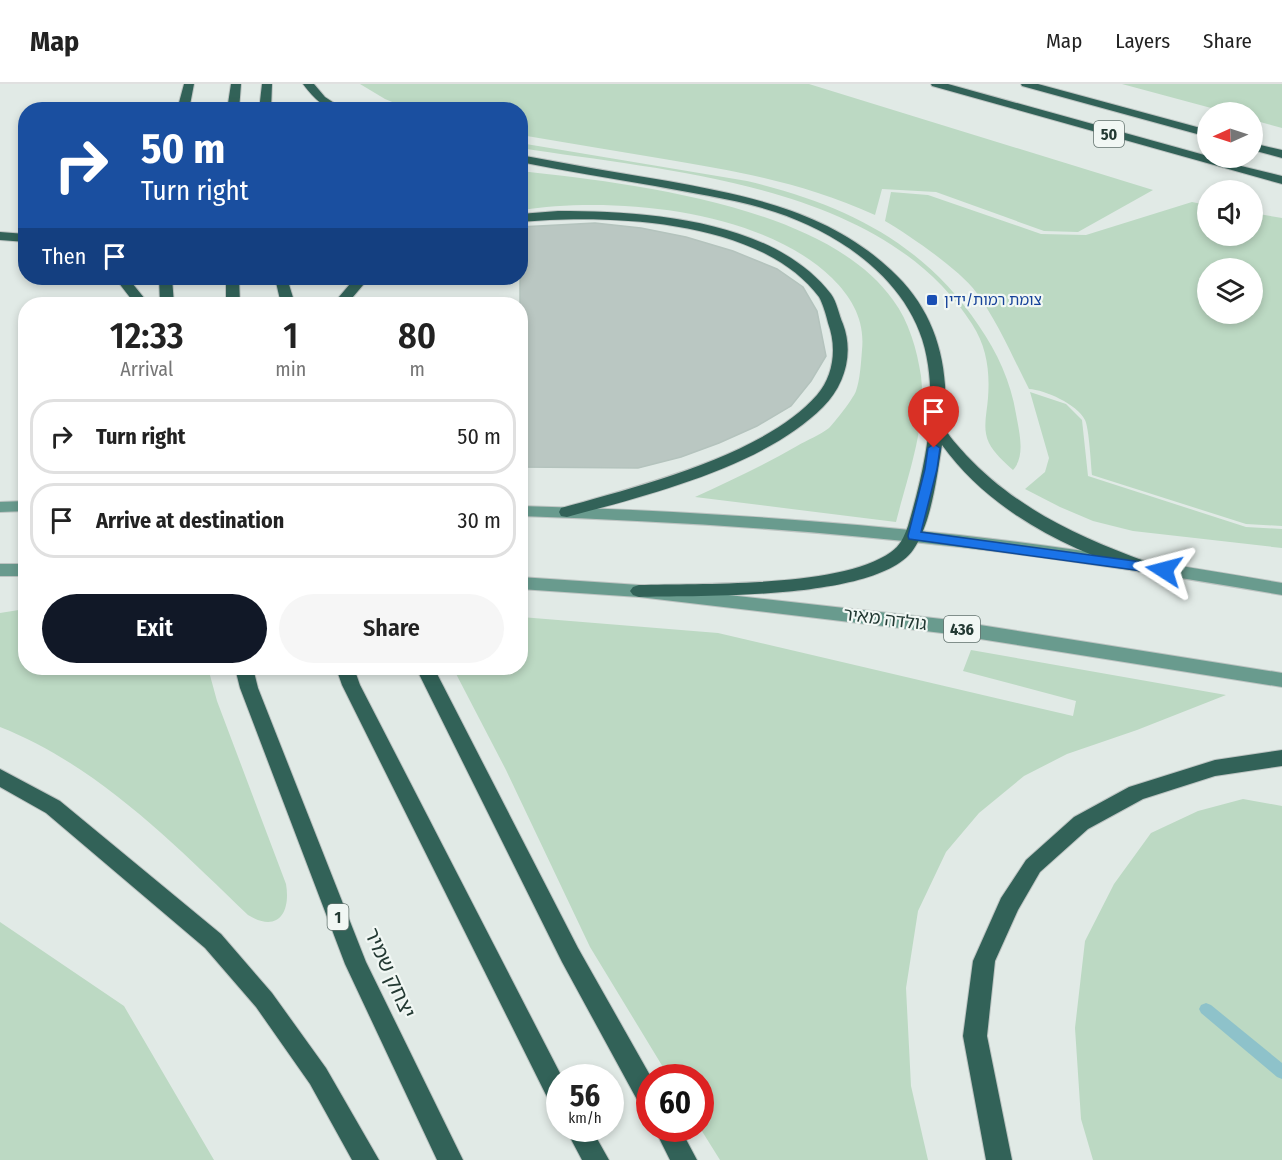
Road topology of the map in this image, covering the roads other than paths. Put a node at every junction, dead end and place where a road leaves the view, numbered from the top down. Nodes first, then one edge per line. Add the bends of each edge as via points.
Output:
1 (189, 84) edge
2 (236, 84) edge
3 (267, 84) edge
4 (308, 84) edge
5 (936, 84) edge
6 (1026, 84) edge
7 (185, 102) edge
8 (233, 102) edge
9 (266, 102) edge
10 (326, 102) edge
11 (1197, 131) edge
12 (1263, 149) edge
13 (1282, 154) edge
14 (528, 160) edge
15 (1282, 180) edge
16 (528, 217) edge
17 (0, 236) edge
18 (18, 237) edge
19 (127, 285) edge
20 (356, 285) edge
21 (136, 297) edge
22 (346, 297) edge
23 (936, 426) junction
24 (18, 506) edge
25 (0, 507) edge
26 (528, 511) edge
27 (567, 512) junction
28 (914, 536) junction
29 (1141, 566) junction
30 (0, 570) edge
31 (18, 570) edge
32 (528, 584) edge
33 (1282, 589) edge
34 (639, 591) junction
35 (246, 675) edge
36 (347, 675) edge
37 (429, 675) edge
38 (1282, 680) edge
39 (1282, 758) edge
40 (0, 777) edge
41 (546, 1069) edge
42 (636, 1074) edge
43 (586, 1142) edge
44 (674, 1142) edge
45 (366, 1160) edge
46 (450, 1160) edge
47 (596, 1160) edge
48 (684, 1160) edge
49 (999, 1160) edge

1 - 7 highway
2 - 8 highway
3 - 9 highway
4 - 10 highway
5 - 15 highway, 50
6 - 11 highway, 50
12 - 13 highway
14 - 23 highway via 733,198 805,220 839,237 878,264 902,288 922,319 934,355
16 - 27 highway via 620,215 723,233 760,246 790,263 819,289 838,321 841,351 834,382 817,404 784,431 682,477
17 - 18 highway
19 - 21 highway
20 - 22 highway
23 - 28 highway via 931,469
23 - 29 highway via 963,460 1016,510 1064,536
24 - 25 main road
26 - 27 main road
27 - 28 main road
28 - 29 main road
28 - 34 highway via 894,559 847,576 793,585
29 - 33 main road
30 - 31 main road
32 - 34 main road, גולדה מאיר / 436
34 - 38 main road, גולדה מאיר / 436 via 942,626
35 - 46 highway, יצחק שמיר / 1 via 356,964
36 - 41 highway
37 - 42 highway via 570,955
39 - 49 highway via 1215,768 1136,793 1081,823 1033,866 1009,905 984,961 975,1036
40 - 45 highway via 53,807 213,941 264,1000 318,1076
43 - 47 highway
44 - 48 highway

